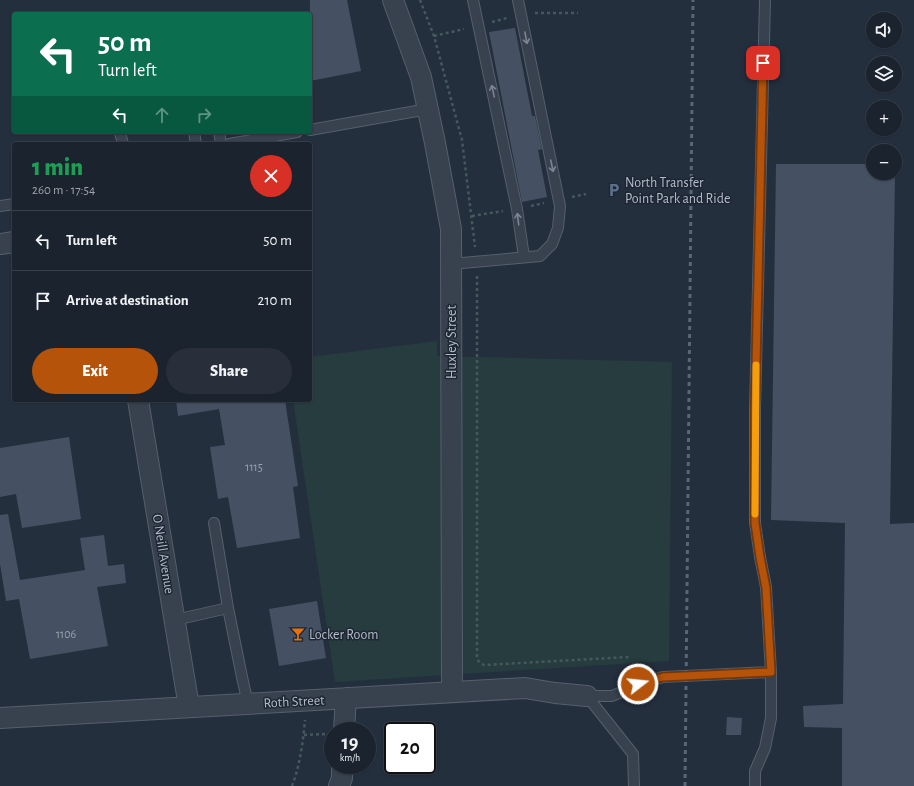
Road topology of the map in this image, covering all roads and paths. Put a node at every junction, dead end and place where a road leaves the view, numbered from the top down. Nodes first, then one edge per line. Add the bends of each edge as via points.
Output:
1 (393, 0) edge
2 (420, 0) edge
3 (473, 0) edge
4 (518, 0) edge
5 (765, 0) edge
6 (428, 109) junction
7 (312, 130) edge
8 (286, 134) edge
9 (240, 142) edge
10 (12, 204) edge
11 (0, 206) edge
12 (12, 242) edge
13 (0, 244) edge
14 (524, 257) junction
15 (476, 262) junction
16 (450, 264) junction
17 (138, 402) edge
18 (214, 523) dead end
19 (228, 608) junction
20 (175, 620) junction
21 (629, 657) dead end
22 (771, 672) junction
23 (452, 692) junction
24 (587, 696) junction
25 (346, 698) junction
26 (306, 700) junction
27 (248, 704) junction
28 (189, 707) junction
29 (0, 718) edge
30 (338, 722) edge
31 (324, 734) edge
32 (304, 735) junction
33 (342, 774) edge
34 (292, 786) edge
35 (339, 786) edge
36 (634, 786) edge
37 (755, 786) edge

1 - 6 street, Huxley Street via 420,77
2 - 15 path via 434,36 462,140
14 -> 3 lane via 515,201
4 -> 14 lane via 560,206 558,228 552,244 540,256
5 - 22 lane via 755,409 755,523 766,588
6 - 7 lane
6 - 16 street, Huxley Street via 450,228
8 - 9 lane
10 - 11 lane
12 - 13 street
14 - 15 lane
15 - 16 lane
15 - 21 path via 477,658 484,665
16 - 23 street, Huxley Street
17 - 20 street, O Neill Avenue
18 - 19 lane
19 - 20 lane
19 - 27 lane
20 - 28 street, O Neill Avenue
22 - 24 lane via 663,677 638,684 612,696
22 - 37 lane via 771,718 765,748 755,772
23 - 24 street, Roth Street via 525,688 555,694
23 - 25 street, Roth Street
24 - 36 lane via 633,754
25 - 26 street, Roth Street
25 - 30 street
26 - 27 street, Roth Street
26 - 32 path
27 - 28 street, Roth Street
28 - 29 street, Roth Street
31 - 32 path
32 - 34 path
33 - 35 street

